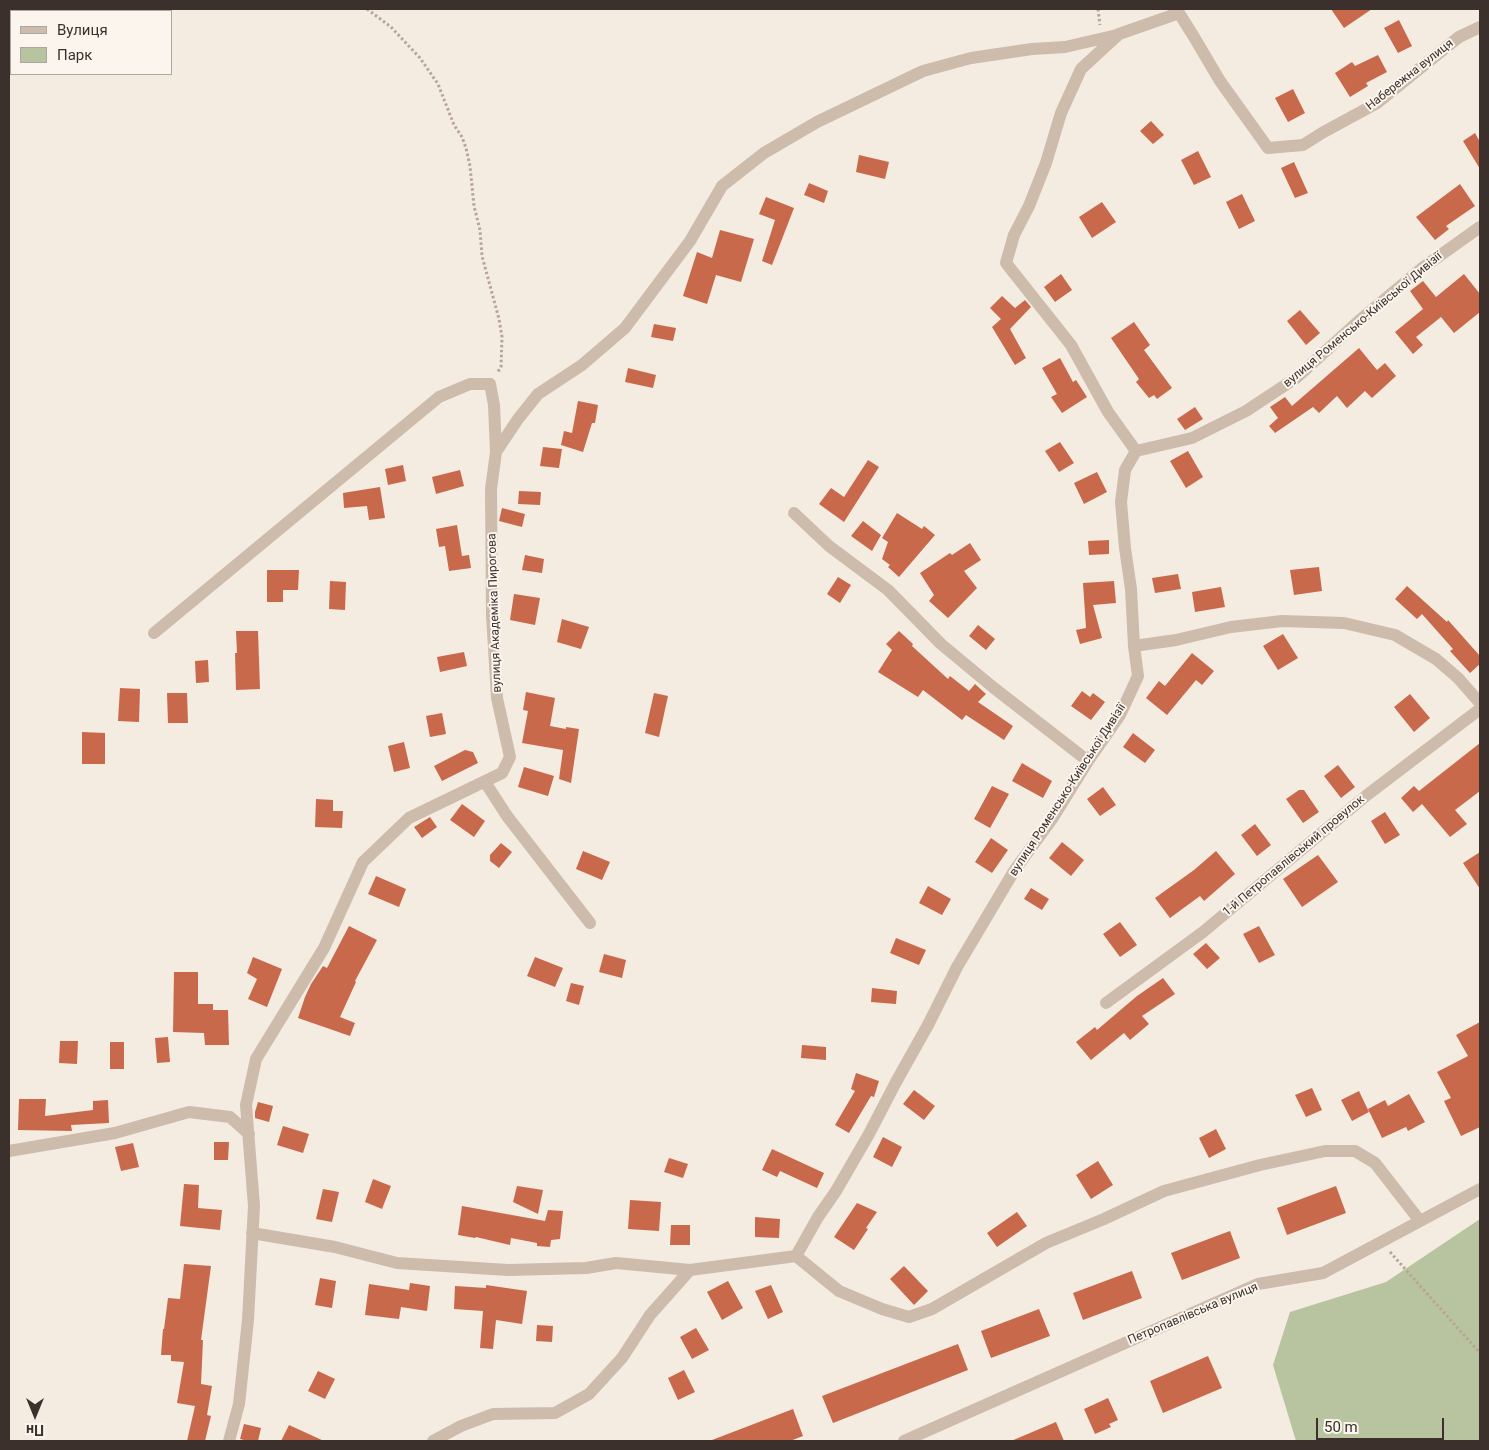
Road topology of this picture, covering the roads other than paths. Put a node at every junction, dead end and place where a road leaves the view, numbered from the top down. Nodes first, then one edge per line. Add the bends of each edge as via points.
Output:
1 (1480, 27) edge
2 (1119, 34) junction
3 (1480, 227) edge
4 (1136, 451) junction
5 (496, 452) junction
6 (794, 513) dead end
7 (154, 633) dead end
8 (1134, 646) junction
9 (1480, 703) edge
10 (1480, 709) edge
11 (1088, 761) junction
12 (485, 782) junction
13 (590, 923) dead end
14 (1106, 1003) dead end
15 (248, 1134) junction
16 (9, 1151) edge
17 (1480, 1189) edge
18 (1420, 1221) junction
19 (252, 1233) junction
20 (796, 1256) junction
21 (690, 1270) junction
22 (229, 1441) edge
23 (434, 1441) edge
24 (904, 1441) edge

1 - 2 street, Набережна вулиця via 1459,36 1377,103 1303,145 1268,148 1220,82 1179,13
2 - 4 street via 1081,69 1061,113 1046,163 1014,235 1006,263 1071,345 1108,412
2 - 5 street via 1065,47 971,58 923,71 817,122 764,153 722,186 690,241 625,328 582,365 538,394
3 - 4 street, вулиця Роменсько-Київської Дивізії via 1421,269 1296,378 1246,411 1192,438
4 - 8 street, вулиця Роменсько-Київської Дивізії via 1125,470 1122,502
5 - 7 street, вулиця Академіка Пирогова via 490,384 470,384 439,397
5 - 12 street, вулиця Академіка Пирогова via 491,489 492,615 497,698 510,757 502,773
6 - 11 street via 829,546 888,590 941,644
8 - 9 street via 1231,627 1282,621 1344,623 1395,635 1436,659
8 - 11 street, вулиця Роменсько-Київської Дивізії via 1138,676 1120,715
10 - 14 street, 1-й Петропавлівський провулок via 1367,795 1203,932
11 - 20 street, вулиця Роменсько-Київської Дивізії via 1052,819 1014,871 957,967 869,1134
12 - 13 street via 507,816
12 - 15 street, вулиця Академіка Пирогова via 409,818 363,862 324,948 256,1059 246,1105
15 - 16 street via 230,1117 188,1112 115,1133
15 - 19 street, вулиця Академіка Пирогова via 254,1206
17 - 18 street, Петропавлівська вулиця
18 - 20 street via 1375,1163 1355,1151 1325,1151 1164,1192 1046,1243 932,1309 909,1317 838,1291
18 - 24 street, Петропавлівська вулиця via 1323,1273 1258,1284
19 - 21 street via 335,1247 397,1263 508,1270 586,1268 616,1263
19 - 22 street, вулиця Академіка Пирогова via 248,1320 239,1404
20 - 21 street
21 - 23 street via 650,1315 622,1358 589,1394 555,1413 493,1414

